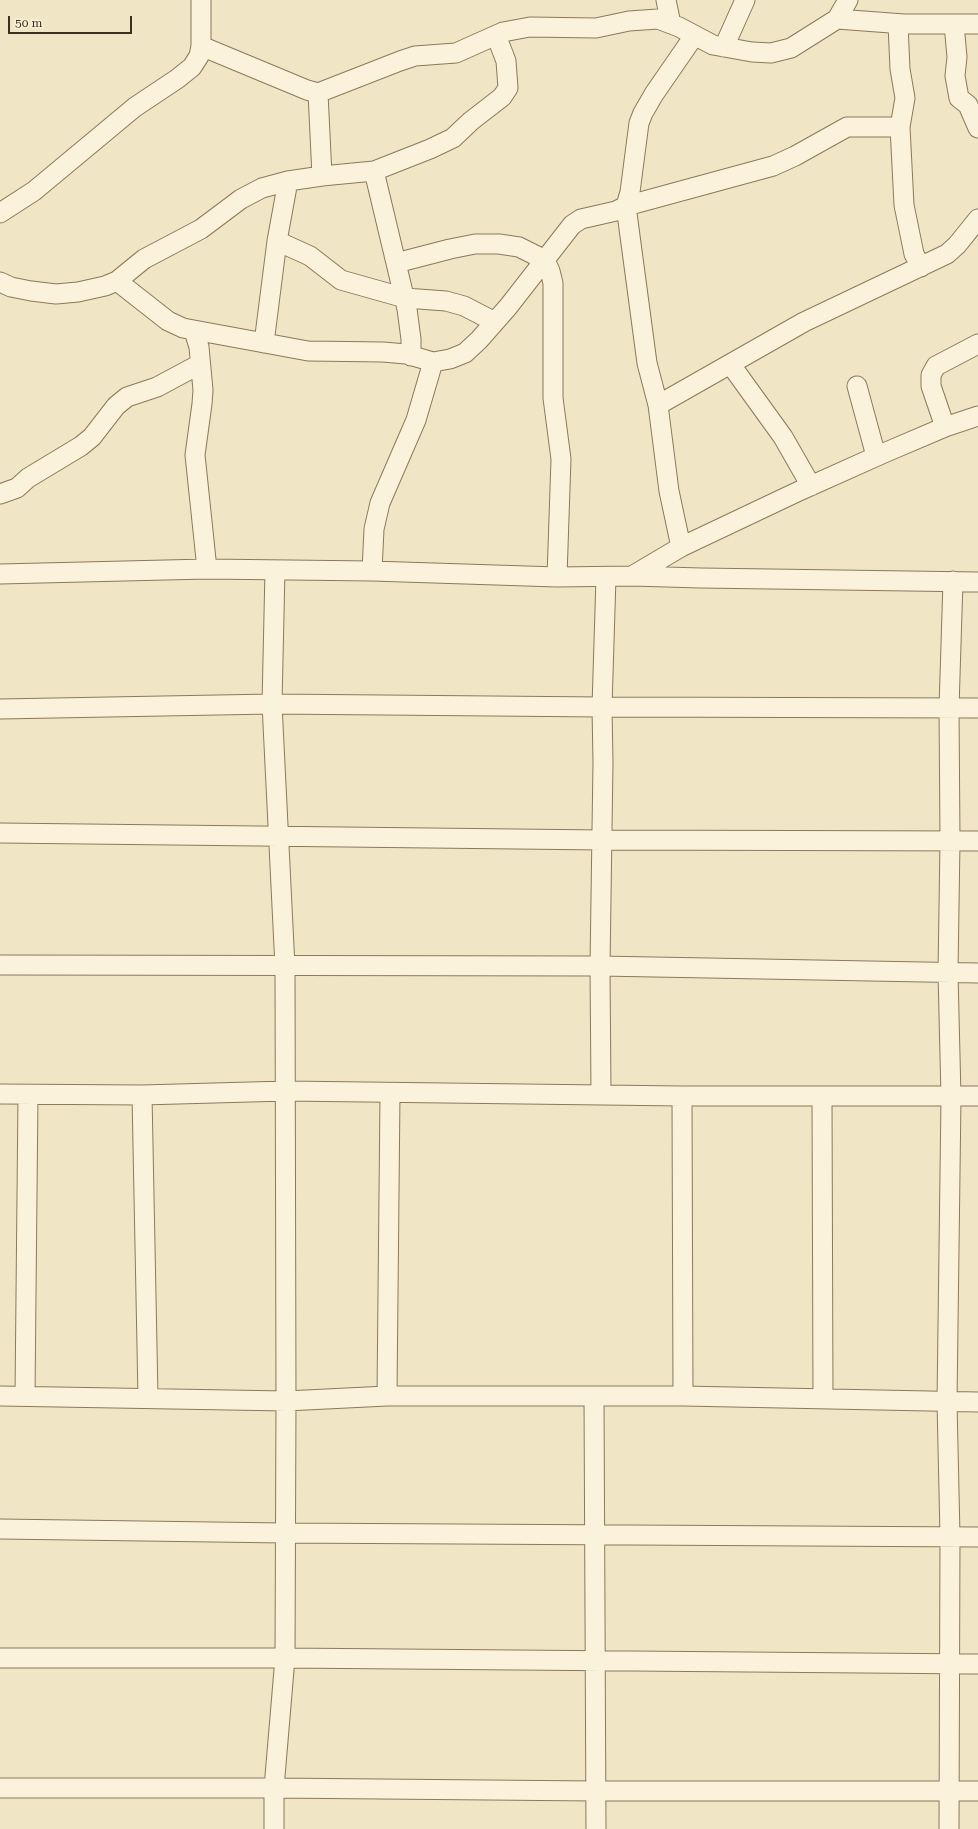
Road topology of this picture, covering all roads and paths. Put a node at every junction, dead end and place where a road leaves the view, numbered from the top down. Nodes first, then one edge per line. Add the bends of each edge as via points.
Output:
1 (201, 0) edge
2 (666, 0) edge
3 (745, 0) edge
4 (848, 0) edge
5 (837, 19) junction
6 (671, 24) junction
7 (898, 24) junction
8 (954, 24) junction
9 (978, 24) edge
10 (496, 35) junction
11 (694, 36) junction
12 (201, 46) junction
13 (724, 47) junction
14 (318, 92) junction
15 (900, 128) junction
16 (978, 128) edge
17 (374, 171) junction
18 (322, 176) junction
19 (288, 181) junction
20 (626, 206) junction
21 (0, 213) edge
22 (978, 219) edge
23 (277, 241) junction
24 (545, 260) junction
25 (396, 263) junction
26 (921, 267) junction
27 (117, 281) junction
28 (0, 282) edge
29 (405, 298) junction
30 (495, 322) junction
31 (194, 331) junction
32 (264, 343) junction
33 (978, 344) edge
34 (411, 356) junction
35 (433, 362) junction
36 (200, 364) junction
37 (731, 366) junction
38 (857, 386) dead end
39 (658, 406) junction
40 (978, 416) edge
41 (945, 427) junction
42 (876, 456) junction
43 (811, 486) junction
44 (0, 494) edge
45 (681, 547) junction
46 (207, 569) junction
47 (275, 570) junction
48 (372, 571) junction
49 (0, 574) edge
50 (632, 576) junction
51 (557, 577) junction
52 (606, 577) junction
53 (953, 581) junction
54 (978, 582) edge
55 (272, 704) junction
56 (602, 707) junction
57 (949, 708) junction
58 (978, 708) edge
59 (0, 709) edge
60 (0, 833) edge
61 (278, 837) junction
62 (602, 840) junction
63 (950, 841) junction
64 (978, 841) edge
65 (0, 965) edge
66 (600, 966) junction
67 (285, 967) junction
68 (948, 973) junction
69 (978, 973) edge
70 (286, 1092) junction
71 (390, 1093) junction
72 (0, 1094) edge
73 (601, 1094) junction
74 (28, 1095) junction
75 (142, 1095) junction
76 (682, 1096) junction
77 (822, 1096) junction
78 (978, 1096) edge
79 (951, 1097) junction
80 (0, 1396) edge
81 (25, 1396) junction
82 (387, 1396) junction
83 (594, 1396) junction
84 (683, 1396) junction
85 (148, 1397) junction
86 (823, 1399) junction
87 (286, 1401) junction
88 (946, 1402) junction
89 (978, 1402) edge
90 (0, 1529) edge
91 (284, 1534) junction
92 (594, 1535) junction
93 (950, 1536) junction
94 (978, 1537) edge
95 (0, 1658) edge
96 (285, 1658) junction
97 (595, 1662) junction
98 (950, 1664) junction
99 (978, 1664) edge
100 (0, 1788) edge
101 (274, 1788) junction
102 (595, 1791) junction
103 (948, 1791) junction
104 (978, 1791) edge
105 (274, 1829) edge
106 (596, 1829) edge
107 (949, 1829) edge

1 - 12 street
2 - 6 street
3 - 13 street
4 - 5 street
5 - 7 street
5 - 13 street via 790,48 771,53
6 - 10 street via 658,19 596,28 530,27 511,29
6 - 11 street
7 - 8 street
7 - 15 street via 900,69 905,98
8 - 9 street
8 - 16 street via 957,57 955,76 959,98 968,105
10 - 14 street via 456,53 415,56
10 - 17 street via 506,61 508,76 508,88 502,97 453,138
11 - 13 street
11 - 20 street via 654,94 641,118
12 - 14 street via 287,82
12 - 21 street via 199,56 192,67 136,107 34,191
14 - 18 street
15 - 20 street via 847,127 773,166
15 - 26 street via 907,223 914,254
17 - 18 street
17 - 25 street
18 - 19 street
19 - 23 street
19 - 27 street via 262,188 241,199 201,228 144,259
20 - 24 street via 582,219 572,225
20 - 39 street via 647,363
22 - 26 street via 947,254
23 - 29 street via 310,256 341,280
23 - 32 street
24 - 25 street via 519,247 475,244
24 - 30 street
24 - 51 street via 553,283 553,398 560,459
25 - 29 street
26 - 37 street via 804,322
27 - 28 street via 78,292 56,294 11,287
27 - 31 street via 168,321
29 - 30 street via 446,301 464,306
29 - 34 street
30 - 35 street via 465,353
31 - 32 street
31 - 36 street via 199,347
32 - 34 street via 308,351 383,352
33 - 41 street via 936,366 931,375 931,386
34 - 35 street
35 - 48 street via 416,420 380,502 374,529
36 - 44 street via 158,387 128,398 116,406 92,437 81,446 28,478 17,488
36 - 46 street via 202,404 195,455
37 - 39 street
37 - 43 street via 783,437
38 - 42 street
39 - 45 street via 668,491
40 - 41 street
41 - 42 street
42 - 43 street
43 - 45 street
45 - 50 street
46 - 47 street
46 - 49 street
47 - 48 street
47 - 55 street
48 - 51 street
50 - 52 street
50 - 53 street
51 - 52 street
52 - 56 street
53 - 54 street
53 - 57 street
55 - 56 street
55 - 59 street
55 - 61 street
56 - 57 street
56 - 62 street
57 - 58 street
57 - 63 street
60 - 61 street
61 - 62 street
61 - 67 street
62 - 63 street
62 - 66 street
63 - 64 street
63 - 68 street
65 - 67 street
66 - 67 street
66 - 68 street
66 - 73 street
67 - 70 street
68 - 69 street
68 - 79 street
70 - 71 street
70 - 75 street
70 - 87 street
71 - 73 street
71 - 82 street
72 - 74 street
73 - 76 street
74 - 75 street
74 - 81 street
75 - 85 street
76 - 77 street
76 - 84 street
77 - 79 street
77 - 86 street
78 - 79 street
79 - 88 street
80 - 81 street
81 - 85 street
82 - 83 street
82 - 87 street
83 - 84 street
83 - 92 street
84 - 86 street
85 - 87 street
86 - 88 street
87 - 91 street
88 - 89 street
88 - 93 street
90 - 91 street
91 - 92 street
91 - 96 street
92 - 93 street
92 - 97 street
93 - 94 street
93 - 98 street
95 - 96 street
96 - 97 street
96 - 101 street
97 - 98 street
97 - 102 street
98 - 99 street
98 - 103 street
100 - 101 street
101 - 102 street
101 - 105 street
102 - 103 street
102 - 106 street
103 - 104 street
103 - 107 street

